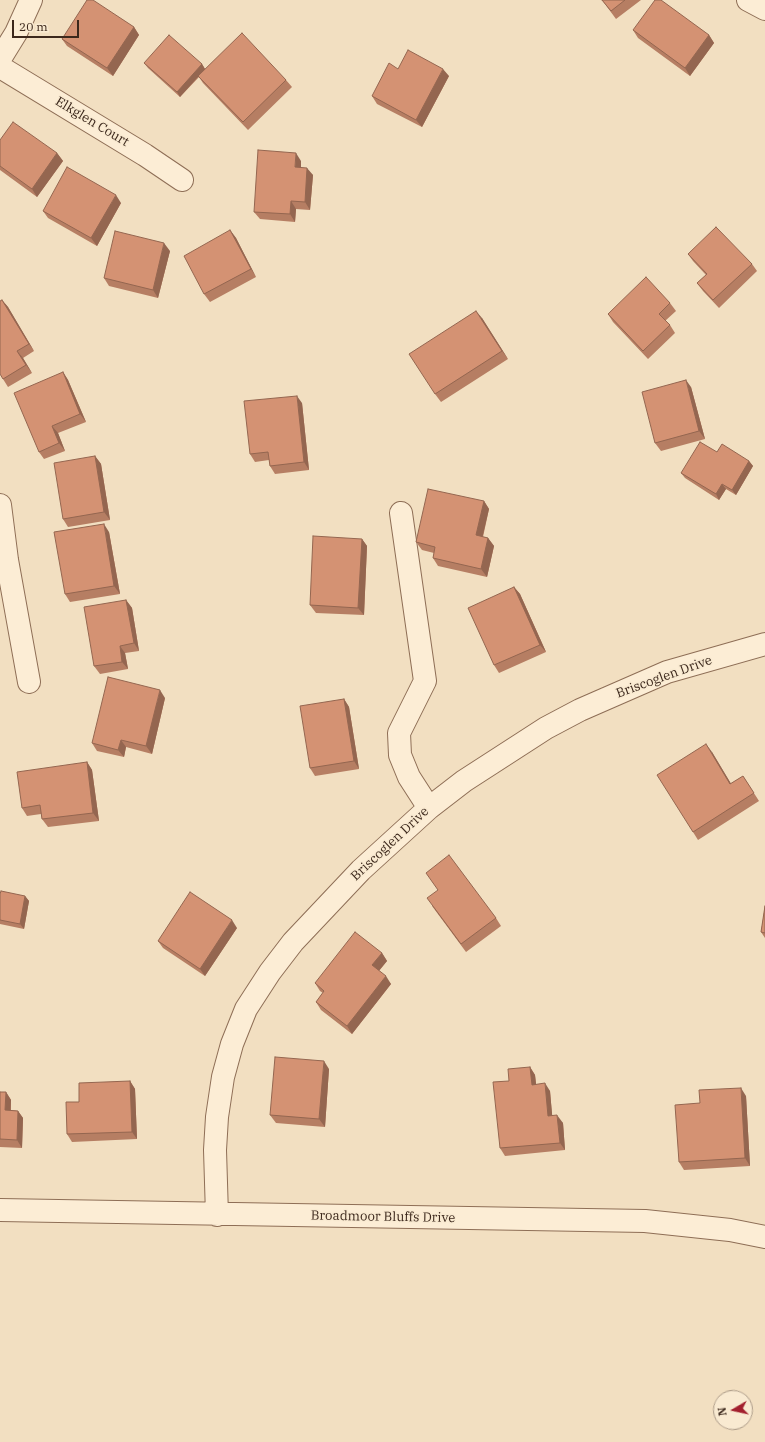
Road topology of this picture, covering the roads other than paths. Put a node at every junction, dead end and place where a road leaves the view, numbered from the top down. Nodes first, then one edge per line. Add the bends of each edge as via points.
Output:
1 (31, 0) edge
2 (748, 0) edge
3 (765, 9) edge
4 (0, 59) edge
5 (0, 67) edge
6 (182, 180) dead end
7 (0, 505) edge
8 (401, 513) dead end
9 (765, 644) edge
10 (29, 682) dead end
11 (429, 808) junction
12 (0, 1210) edge
13 (217, 1215) junction
14 (765, 1237) edge

1 - 4 street via 16,33
2 - 3 street
5 - 6 street, Elkglen Court via 146,155
7 - 10 street via 8,567
8 - 11 street via 425,681 398,733 400,755
9 - 11 street, Briscoglen Drive via 667,672 580,710 504,754
11 - 13 street, Briscoglen Drive via 361,870 293,942 246,1009 232,1044 216,1117
12 - 13 street, Broadmoor Bluffs Drive
13 - 14 street, Broadmoor Bluffs Drive via 645,1221 730,1230

